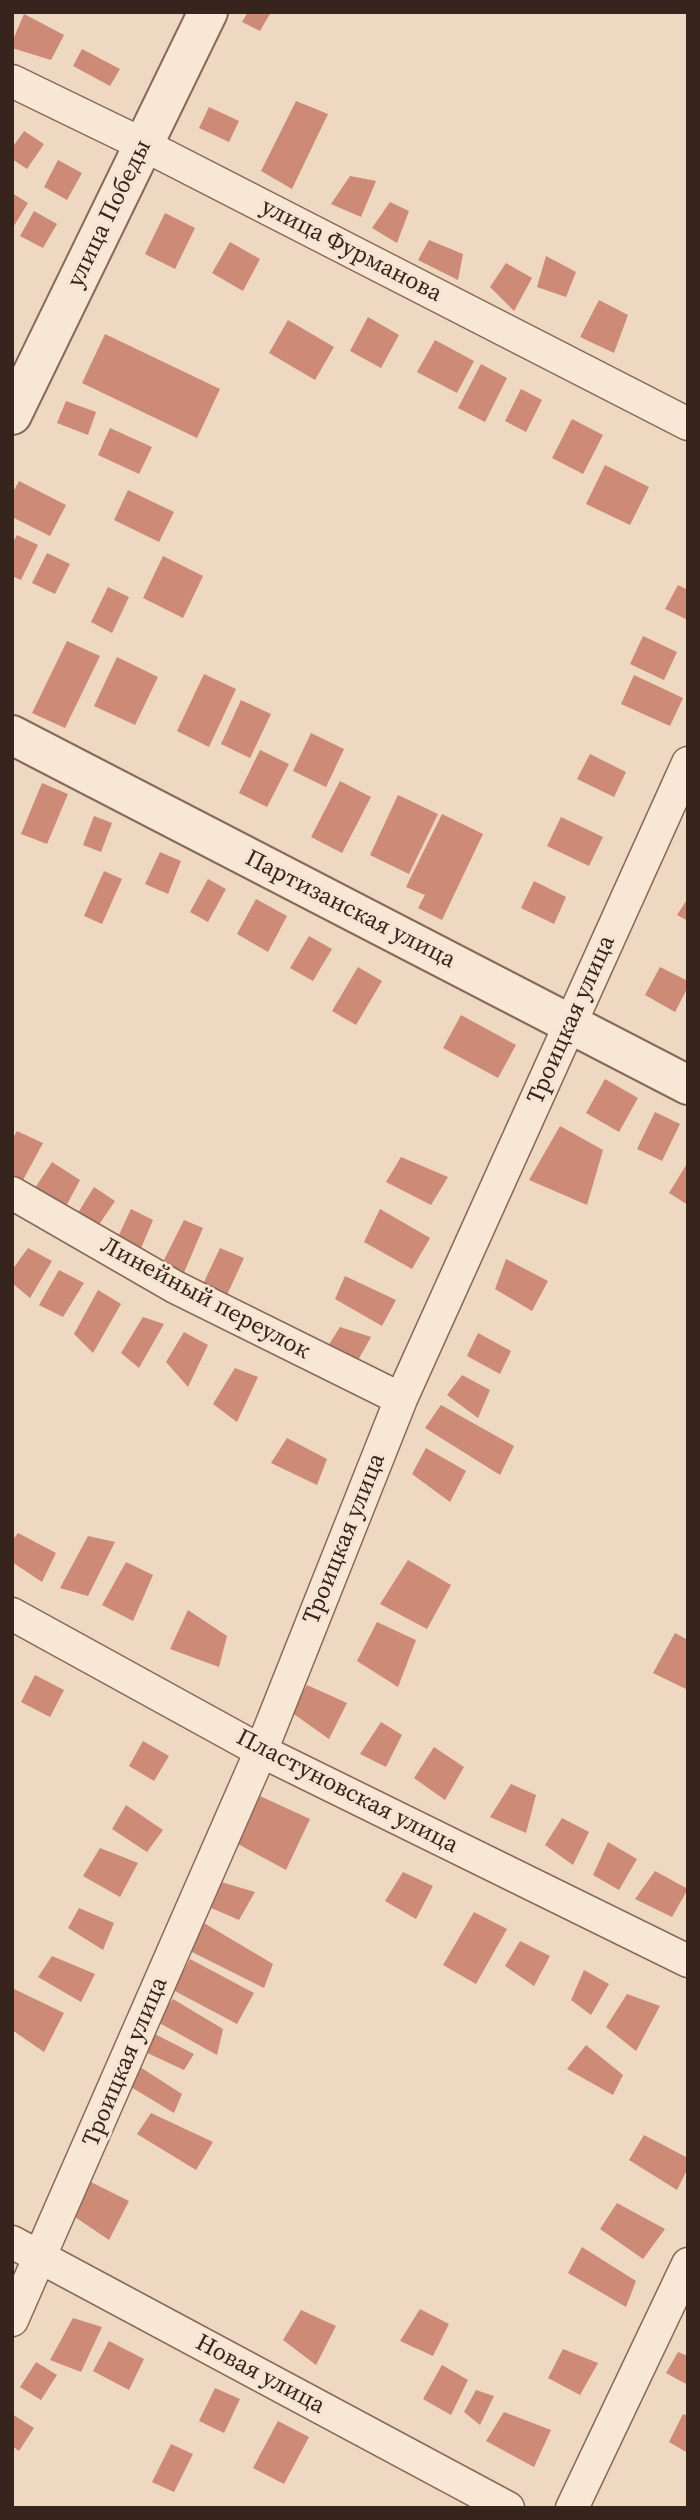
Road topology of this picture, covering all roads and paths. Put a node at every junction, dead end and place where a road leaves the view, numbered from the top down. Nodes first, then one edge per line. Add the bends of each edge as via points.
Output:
1 (208, 12) edge
2 (12, 81) edge
3 (144, 145) junction
4 (12, 415) edge
5 (688, 424) edge
6 (12, 735) edge
7 (688, 763) edge
8 (570, 1023) junction
9 (688, 1085) edge
10 (12, 1193) edge
11 (401, 1399) junction
12 (12, 1614) edge
13 (261, 1751) junction
14 (688, 1961) edge
15 (12, 2242) edge
16 (41, 2258) junction
17 (688, 2264) edge
18 (12, 2320) edge
19 (508, 2508) edge
20 (572, 2508) edge

1 - 3 street, улица Победы
2 - 3 street, улица Фурманова
3 - 4 street, улица Победы
3 - 5 street, улица Фурманова
6 - 8 street, Партизанская улица
7 - 8 street, Троицкая улица
8 - 9 street, Партизанская улица
8 - 11 street, Троицкая улица
10 - 11 street, Линейный переулок via 175,1287
11 - 13 street, Троицкая улица
12 - 13 street, Пластуновская улица
13 - 14 street, Пластуновская улица
13 - 16 street, Троицкая улица
15 - 16 street, Новая улица
16 - 18 street, Троицкая улица
16 - 19 street, Новая улица
17 - 20 street

